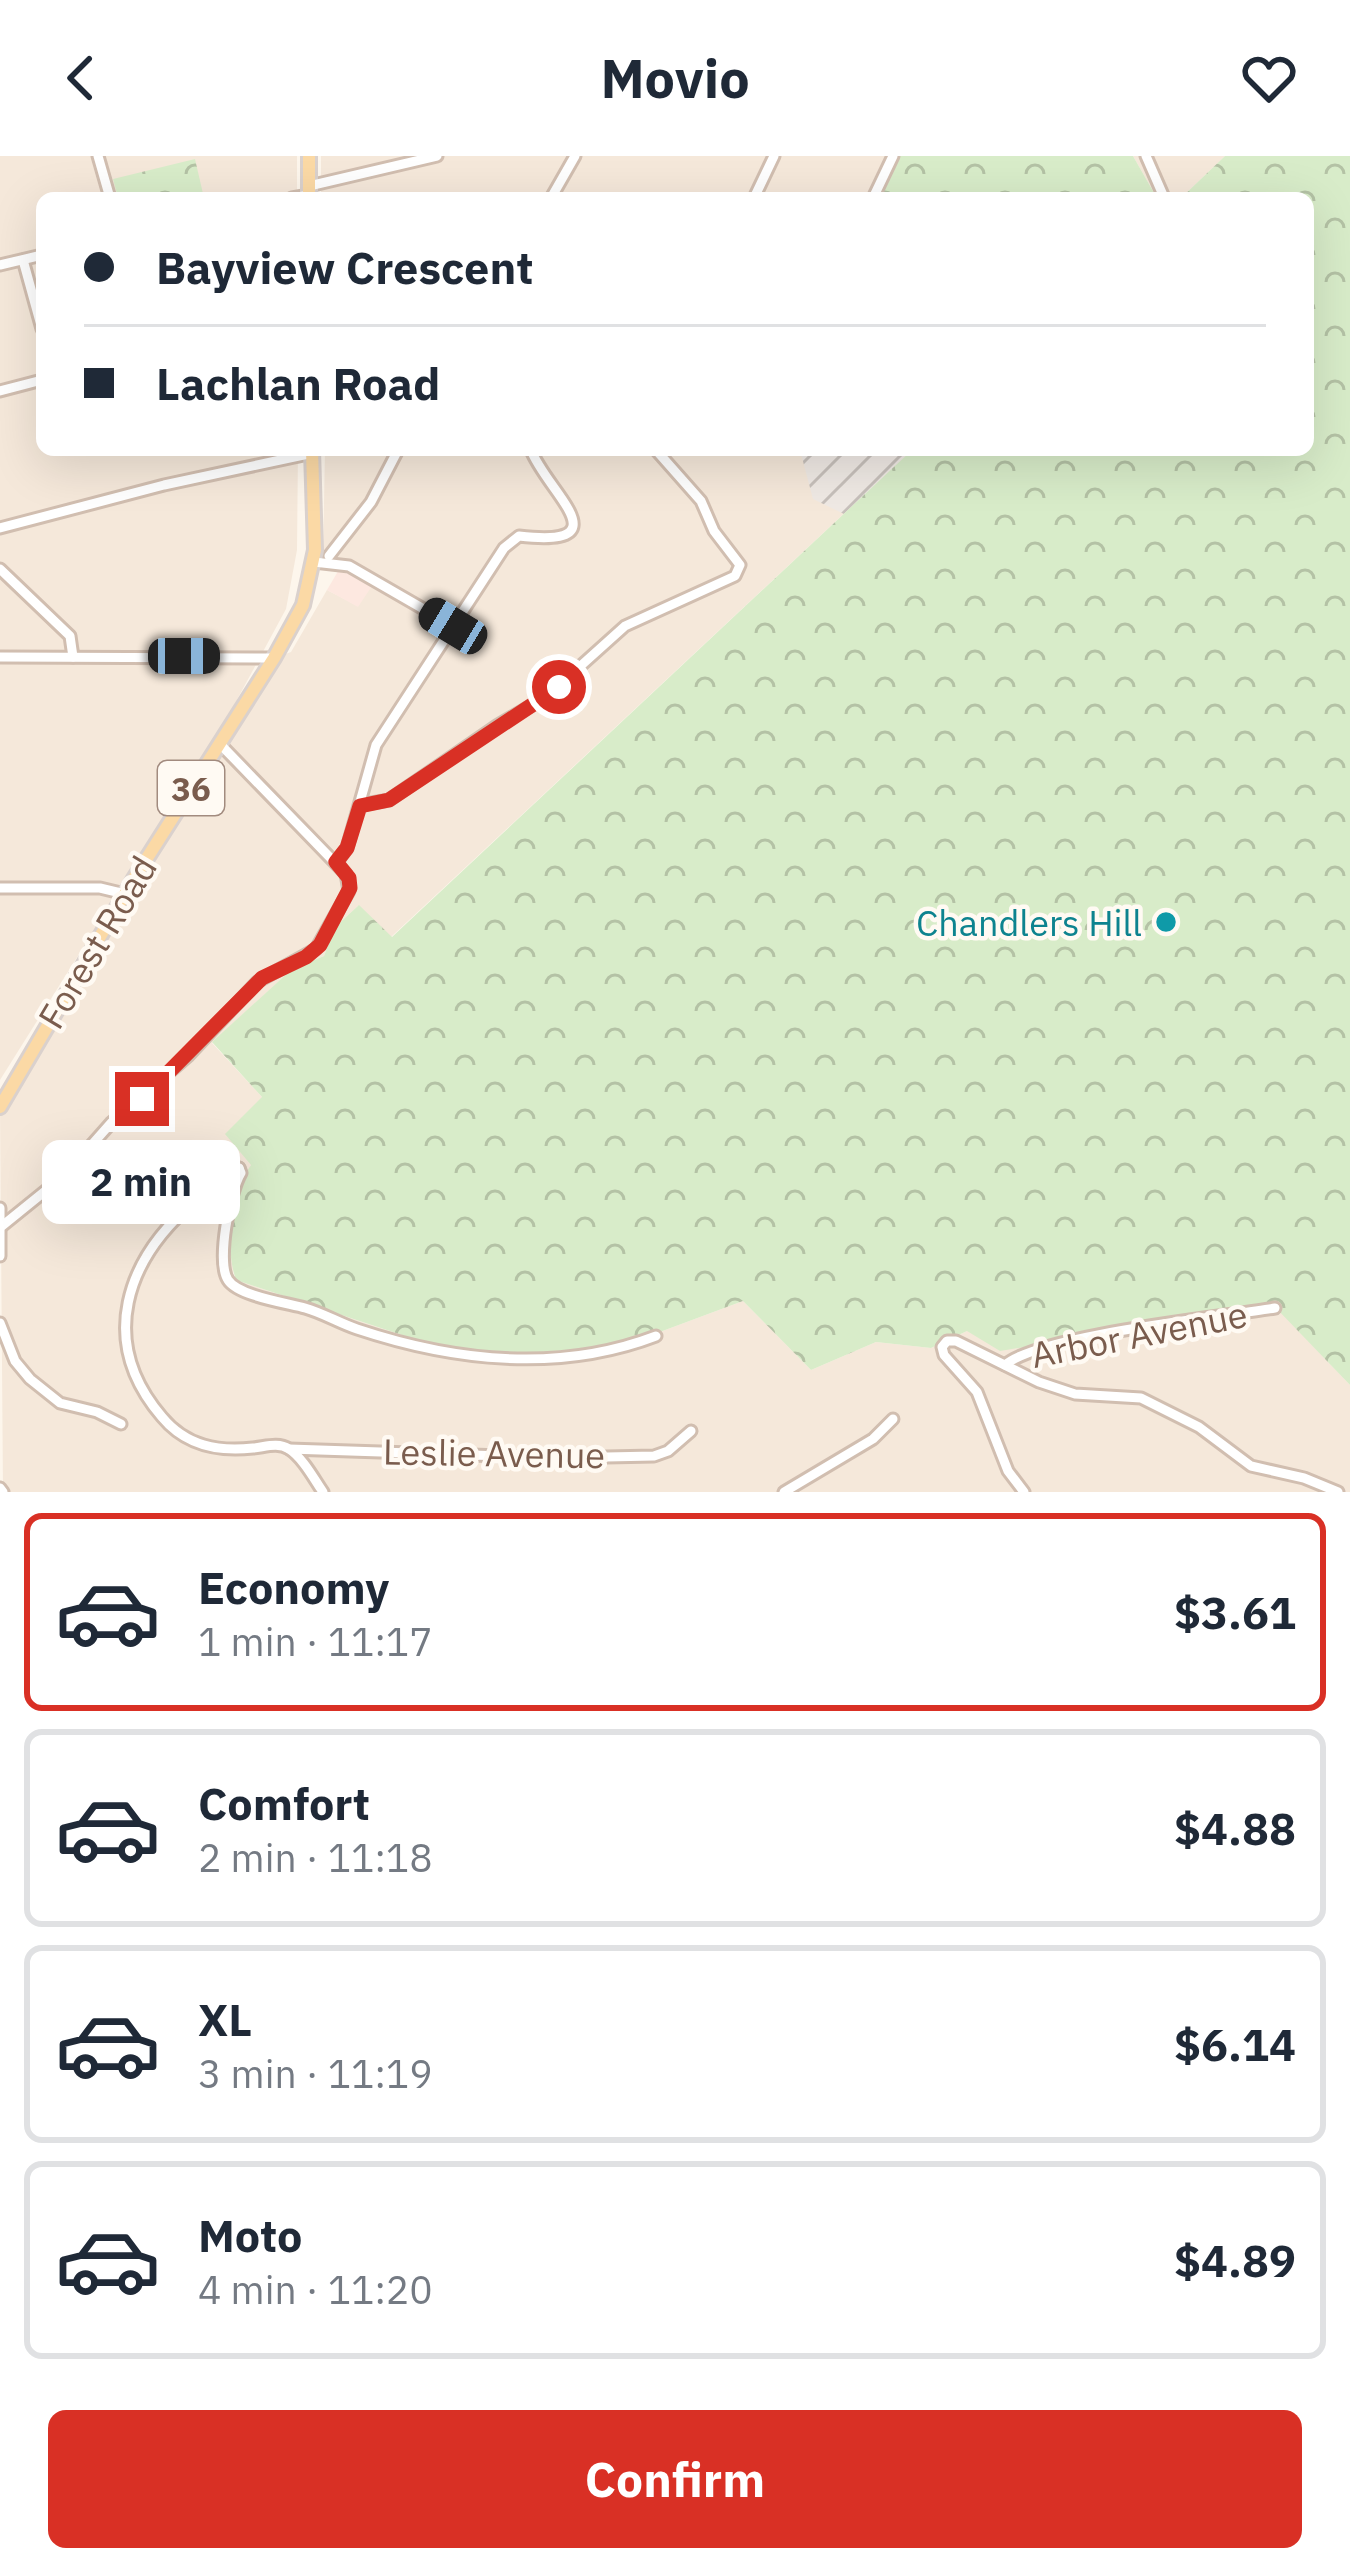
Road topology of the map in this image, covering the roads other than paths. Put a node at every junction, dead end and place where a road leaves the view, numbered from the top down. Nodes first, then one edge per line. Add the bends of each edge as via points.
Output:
1 (98, 156) edge
2 (309, 156) edge
3 (437, 156) edge
4 (575, 156) edge
5 (774, 156) edge
6 (893, 156) edge
7 (1146, 156) edge
8 (108, 192) edge
9 (309, 192) edge
10 (312, 192) edge
11 (554, 192) edge
12 (757, 192) edge
13 (876, 192) edge
14 (1162, 192) edge
15 (36, 257) edge
16 (23, 260) junction
17 (0, 265) edge
18 (36, 307) edge
19 (36, 382) edge
20 (0, 391) edge
21 (295, 456) edge
22 (313, 456) edge
23 (395, 456) edge
24 (533, 456) edge
25 (661, 456) edge
26 (0, 528) edge
27 (314, 556) junction
28 (334, 559) junction
29 (0, 568) edge
30 (453, 626) junction
31 (73, 656) junction
32 (0, 657) edge
33 (274, 658) junction
34 (219, 743) junction
35 (360, 806) junction
36 (336, 862) junction
37 (0, 889) edge
38 (125, 893) junction
39 (0, 1107) edge
40 (0, 1208) edge
41 (2, 1226) edge
42 (0, 1256) edge
43 (1275, 1308) dead end
44 (0, 1323) edge
45 (656, 1336) dead end
46 (1005, 1365) junction
47 (893, 1419) dead end
48 (121, 1424) dead end
49 (692, 1431) dead end
50 (289, 1449) junction
51 (323, 1492) edge
52 (784, 1492) edge
53 (1024, 1492) edge
54 (1338, 1492) edge

1 - 8 street
2 - 9 main road
3 - 10 street
4 - 11 street
5 - 12 street
6 - 13 street
7 - 14 street
15 - 16 street
16 - 17 street
16 - 18 street
19 - 20 street
21 - 26 street
22 - 27 main road, Forest Road / 36
23 - 28 street
24 - 30 street via 570,506 571,527 554,540 511,539
25 - 35 street via 736,557 735,576 625,626 546,697 389,800
27 - 28 street
27 - 33 main road, Forest Road / 36 via 303,605
28 - 30 street
29 - 31 street via 70,636
30 - 35 street via 376,745
31 - 32 street
31 - 33 street
33 - 34 main road, Forest Road / 36
34 - 36 street
34 - 38 main road, Forest Road / 36
35 - 36 street
36 - 41 street via 351,883 316,949 253,986 65,1175
37 - 38 street
38 - 39 main road, Forest Road / 36
40 - 41 street
41 - 42 street
43 - 46 street, Arbor Avenue via 1065,1342
44 - 48 street via 30,1379 56,1400
45 - 50 street, Leslie Avenue via 557,1360 445,1352 241,1291 224,1269 238,1168 149,1246 130,1290 129,1352 148,1398 180,1434 214,1449
46 - 53 street via 953,1340 942,1347 977,1392
46 - 54 street via 1075,1394 1141,1398 1251,1466
47 - 52 street
49 - 50 street, Leslie Avenue via 654,1456
50 - 51 street

